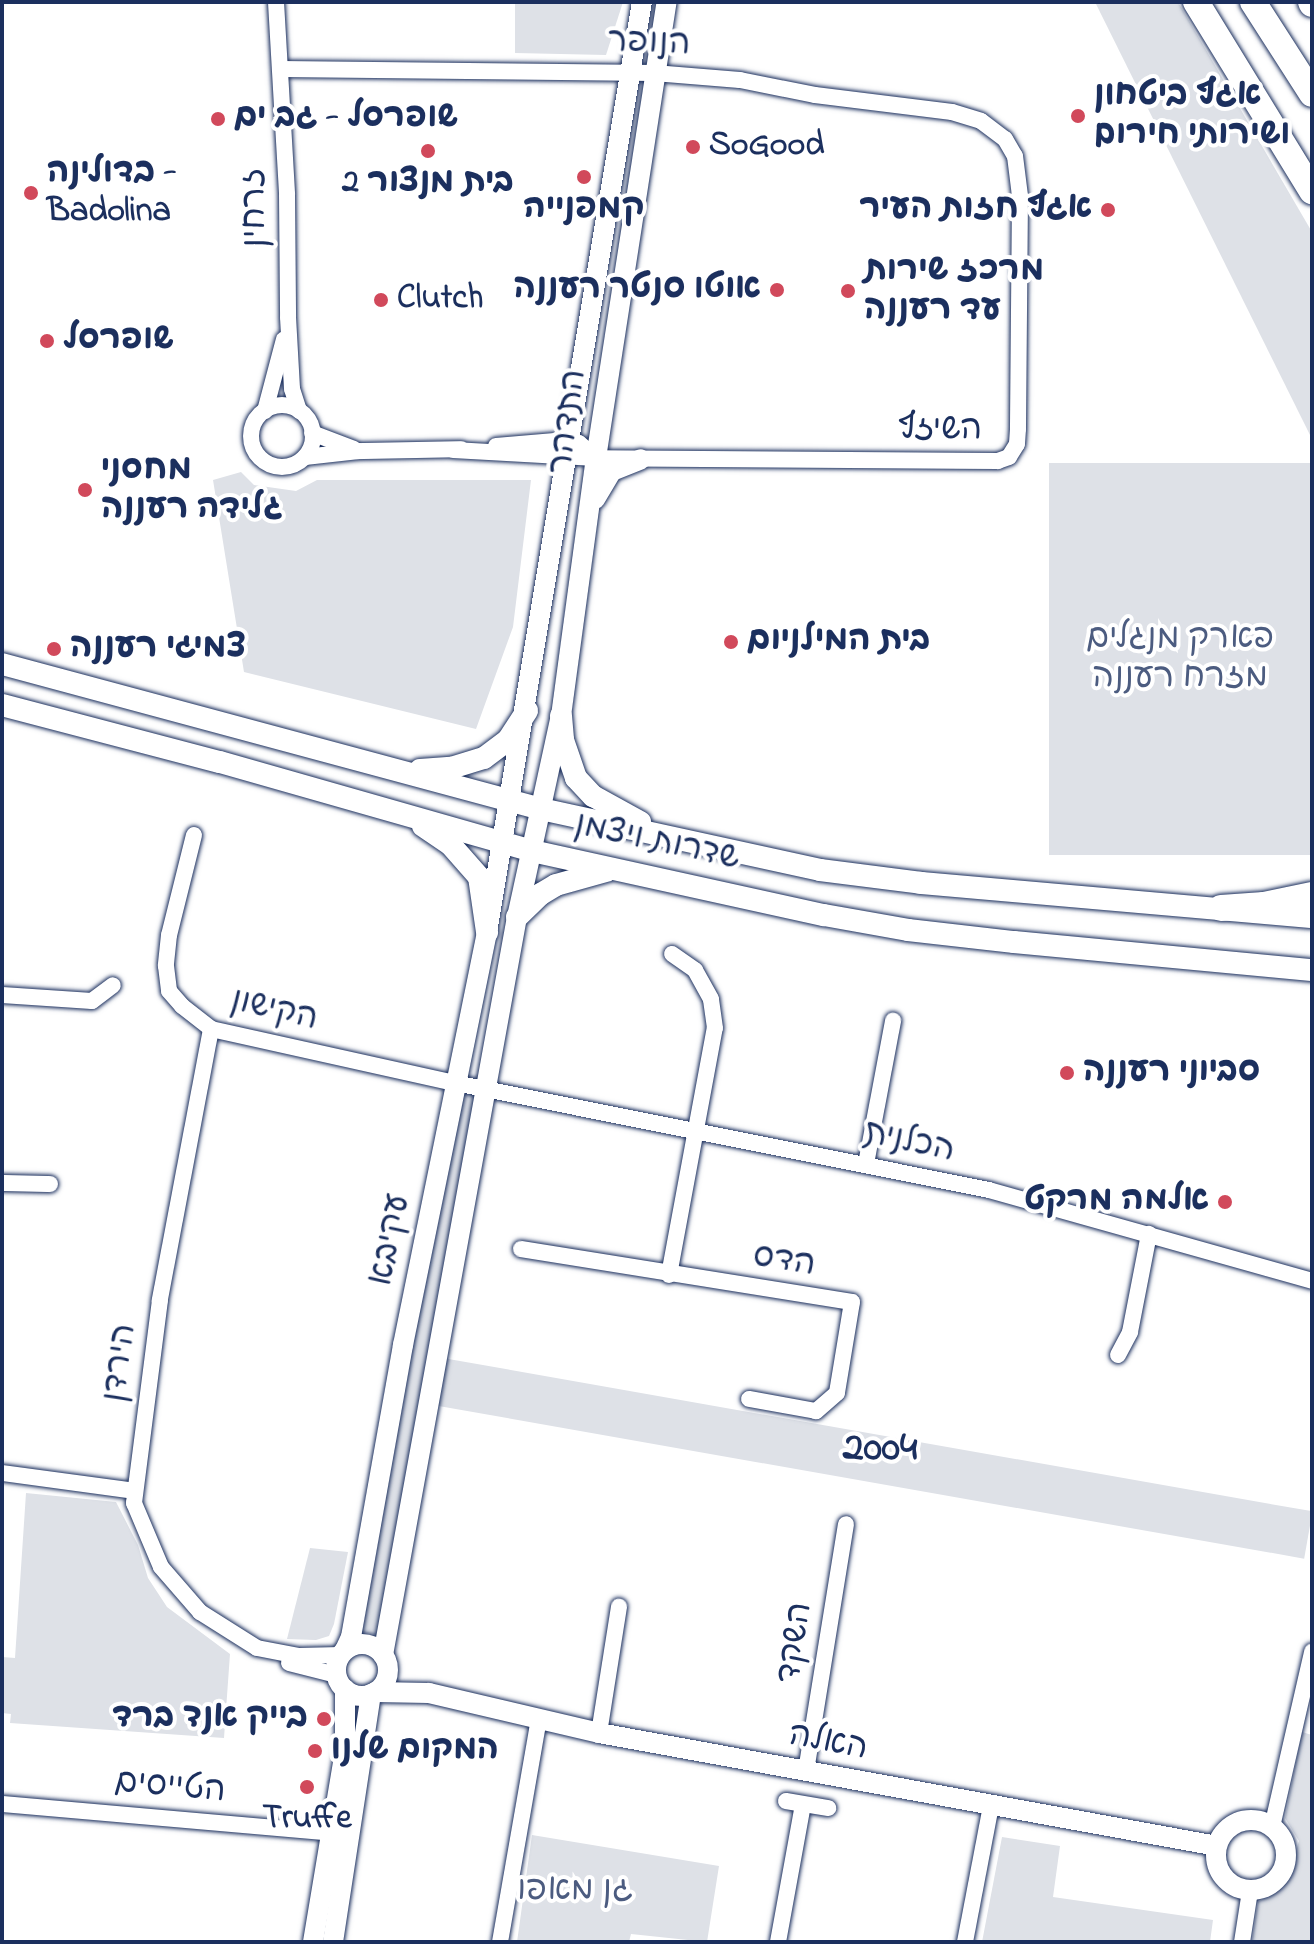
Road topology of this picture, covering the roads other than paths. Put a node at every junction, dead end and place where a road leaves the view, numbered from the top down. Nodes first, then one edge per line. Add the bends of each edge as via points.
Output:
1 (276, 2) edge
2 (642, 2) edge
3 (667, 2) edge
4 (1196, 2) edge
5 (1211, 2) edge
6 (1253, 2) edge
7 (281, 69) junction
8 (628, 73) junction
9 (654, 73) junction
10 (1312, 94) edge
11 (1005, 139) joint
12 (1312, 161) edge
13 (1312, 191) edge
14 (288, 317) junction
15 (265, 411) junction
16 (299, 411) junction
17 (312, 433) junction
18 (566, 449) junction
19 (359, 451) junction
20 (305, 457) junction
21 (596, 458) junction
22 (641, 459) junction
23 (588, 518) junction
24 (2, 664) edge
25 (2, 705) edge
26 (527, 711) junction
27 (561, 716) junction
28 (398, 771) junction
29 (510, 801) junction
30 (541, 809) junction
31 (402, 813) junction
32 (194, 835) dead end
33 (501, 842) junction
34 (693, 844) junction
35 (532, 851) junction
36 (618, 870) junction
37 (1312, 895) edge
38 (1221, 908) junction
39 (517, 917) junction
40 (1312, 917) edge
41 (487, 932) junction
42 (672, 954) dead end
43 (1312, 970) edge
44 (113, 985) dead end
45 (2, 995) edge
46 (893, 1021) dead end
47 (211, 1029) junction
48 (455, 1083) junction
49 (488, 1089) junction
50 (697, 1132) junction
51 (866, 1164) junction
52 (2, 1183) edge
53 (50, 1184) dead end
54 (1149, 1234) junction
55 (521, 1249) dead end
56 (669, 1275) junction
57 (1312, 1281) edge
58 (1118, 1355) dead end
59 (749, 1399) dead end
60 (2, 1473) edge
61 (135, 1491) junction
62 (846, 1524) dead end
63 (619, 1607) dead end
64 (1312, 1652) edge
65 (385, 1658) junction
66 (342, 1667) junction
67 (373, 1693) junction
68 (429, 1693) junction
69 (539, 1718) junction
70 (599, 1733) junction
71 (806, 1771) junction
72 (2, 1804) edge
73 (991, 1806) junction
74 (828, 1808) dead end
75 (1272, 1827) junction
76 (333, 1833) junction
77 (1217, 1846) junction
78 (1250, 1891) junction
79 (313, 1942) edge
80 (333, 1942) edge
81 (500, 1942) edge
82 (778, 1942) edge
83 (965, 1942) edge
84 (1242, 1942) edge

1 - 7 street, זרחין
2 - 8 street, התדהר
3 - 9 street, התדהר
4 - 13 highway
5 - 12 highway
6 - 10 highway
7 - 8 street, הנופר
7 - 14 street, זרחין
8 - 9 street, הנופר
8 - 18 street, התדהר
9 - 11 street, הנופר via 740,80 952,112 981,121
9 - 21 street, התדהר
11 - 22 street, השיזף via 1015,156 1020,196 1018,429 1009,457
14 - 15 street, זרחין
14 - 16 street, זרחין via 292,389
15 - 16 street via 279,405
15 - 20 street via 251,431 260,458 288,466
16 - 17 street
17 - 19 street, השיזף
17 - 20 street
18 - 19 street, השיזף
18 - 21 street, השיזף
18 - 26 street, התדהר
19 - 20 street, השיזף
21 - 22 street, השיזף
21 - 23 street, התדהר
22 - 23 street via 612,471
23 - 27 street, התדהר
24 - 28 main road, שדרות ויצמן
25 - 31 main road, שדרות ויצמן
26 - 28 main road via 508,740 484,758 451,768
26 - 29 street, התדהר
27 - 30 street, התדהר
27 - 34 main road via 576,778 593,796
28 - 29 main road, שדרות ויצמן
29 - 30 main road, שדרות ויצמן
29 - 33 street, התדהר
30 - 34 main road, שדרות ויצמן
30 - 35 street, התדהר
31 - 33 main road, שדרות ויצמן
31 - 41 main road via 469,863 484,891
32 - 47 street, הקישון via 166,966 169,991
33 - 35 main road, שדרות ויצמן
33 - 41 street, עקיבא
34 - 38 main road, שדרות ויצמן via 820,870 921,883
35 - 36 main road, שדרות ויצמן
35 - 39 street, עקיבא
36 - 39 main road via 556,885
36 - 43 main road, שדרות ויצמן via 908,930
37 - 38 highway
38 - 40 main road, שדרות ויצמן
39 - 49 street, עקיבא
41 - 48 street, עקיבא
42 - 50 street via 695,970 711,999 715,1028
44 - 45 street via 92,1001
46 - 51 street
47 - 48 street, הקישון
47 - 61 street, הירדן via 160,1300
48 - 49 street, הקישון
48 - 66 street, עקיבא
49 - 50 street, הכלנית
49 - 65 street, עקיבא
50 - 51 street, הכלנית
50 - 56 street
51 - 54 street, הכלנית via 989,1190
52 - 53 street
54 - 57 street, הכלנית
54 - 58 street via 1130,1332
55 - 56 street, הדס
56 - 59 street, הדס via 852,1302 837,1393 816,1411
60 - 61 street
61 - 66 street, הירדן via 147,1540 180,1592 218,1624 285,1662
62 - 71 street, השקד
63 - 70 street
64 - 75 street
65 - 66 street via 368,1645
65 - 67 street via 386,1680
65 - 68 street, האלה
66 - 67 street via 359,1695
66 - 76 street, עקיבא via 345,1750
67 - 68 street, האלה
67 - 80 street
68 - 69 street, האלה
69 - 70 street, האלה
69 - 81 street
70 - 71 street, האלה
71 - 73 street, האלה
72 - 76 street, הטייסים
73 - 77 street, האלה
73 - 83 street
74 - 82 street via 795,1802
75 - 77 street via 1240,1822 1222,1835
75 - 78 street via 1286,1850 1282,1873 1262,1889
76 - 79 street, עקיבא
77 - 78 street via 1220,1872 1227,1882
78 - 84 street

